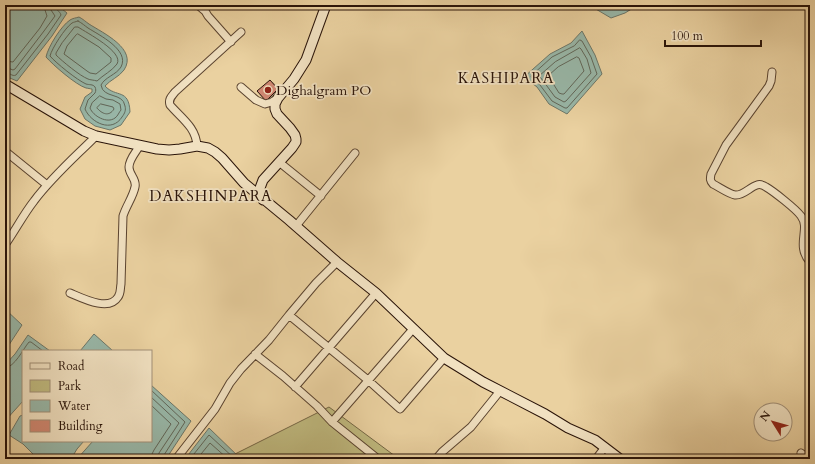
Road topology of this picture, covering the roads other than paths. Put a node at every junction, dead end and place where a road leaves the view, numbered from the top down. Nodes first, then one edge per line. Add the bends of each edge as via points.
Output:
1 (198, 5) edge
2 (326, 5) edge
3 (241, 32) dead end
4 (230, 42) junction
5 (772, 72) dead end
6 (5, 84) edge
7 (241, 87) dead end
8 (278, 98) junction
9 (96, 136) junction
10 (140, 145) junction
11 (197, 146) junction
12 (5, 151) edge
13 (355, 153) dead end
14 (280, 162) junction
15 (263, 180) junction
16 (244, 183) junction
17 (47, 185) junction
18 (321, 196) junction
19 (263, 200) junction
20 (296, 226) junction
21 (5, 245) edge
22 (337, 262) junction
23 (810, 262) edge
24 (70, 293) dead end
25 (376, 293) junction
26 (289, 315) junction
27 (413, 329) junction
28 (329, 349) junction
29 (255, 354) junction
30 (444, 358) junction
31 (368, 381) junction
32 (295, 387) junction
33 (500, 391) junction
34 (332, 422) junction
35 (605, 447) junction
36 (801, 453) dead end
37 (176, 459) edge
38 (378, 459) edge
39 (436, 459) edge
40 (596, 459) edge
41 (620, 459) edge
42 (809, 459) edge

1 - 4 street
2 - 8 main road via 306,60 294,80
3 - 4 street
4 - 11 street via 175,92 169,102 192,129
5 - 23 street via 769,86 726,145 710,179 713,184 732,195 738,195 760,185 778,195 802,216 805,226 804,254
6 - 9 main road
7 - 8 street via 264,104
8 - 14 main road via 275,104 277,114 296,138 292,148
9 - 10 main road
9 - 17 street
10 - 11 main road via 169,150
10 - 24 street via 129,166 136,185 123,216 121,284 118,297 103,304
11 - 16 main road via 216,152
12 - 17 street
13 - 18 street
14 - 15 main road
14 - 18 street
15 - 16 main road via 252,184
15 - 19 main road via 260,192
16 - 19 main road
17 - 21 street
18 - 20 street
19 - 20 main road
20 - 22 main road
22 - 25 main road
22 - 26 street
25 - 27 main road
25 - 28 street
26 - 28 street
26 - 29 street
27 - 30 main road
27 - 31 street
28 - 31 street
28 - 32 street
29 - 32 street
29 - 37 street via 230,383 215,409
30 - 31 street via 400,409
30 - 33 main road
31 - 34 street
32 - 34 street via 318,406
33 - 35 main road
33 - 39 street via 471,427
34 - 38 street
35 - 40 street
35 - 41 main road
36 - 42 street

